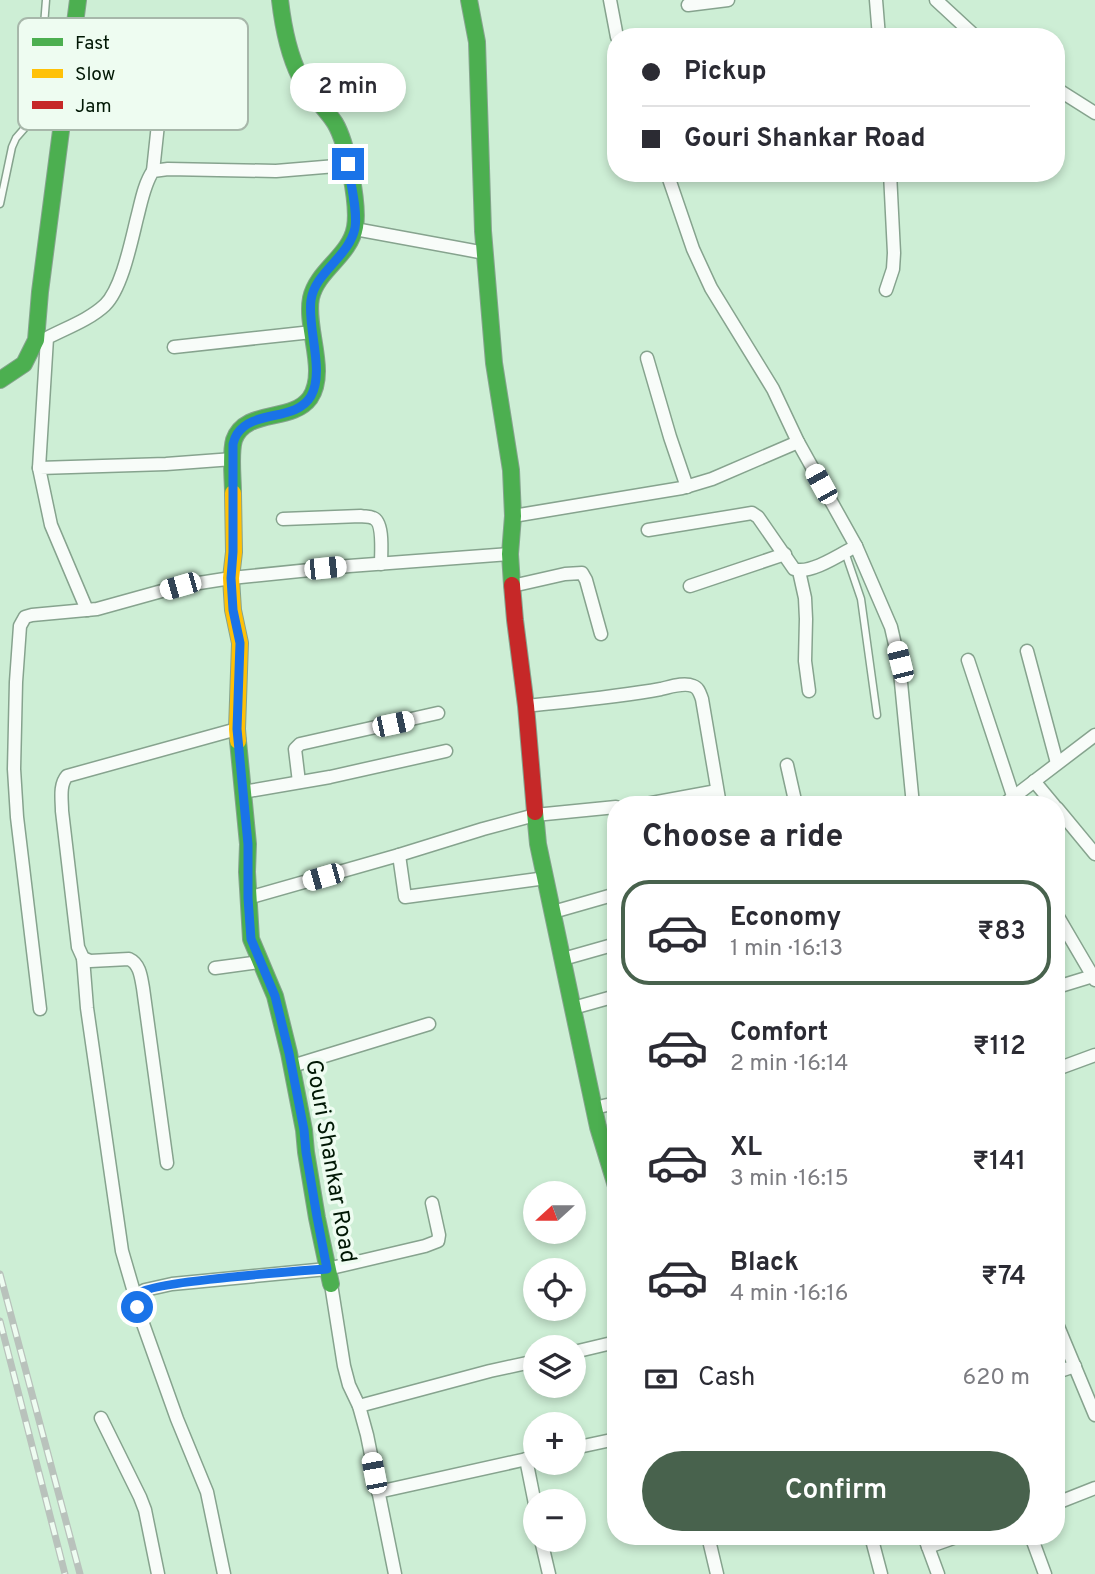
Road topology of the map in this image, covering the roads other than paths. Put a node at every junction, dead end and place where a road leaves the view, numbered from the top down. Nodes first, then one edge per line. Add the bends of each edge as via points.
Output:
1 (46, 0) edge
2 (78, 0) edge
3 (280, 0) edge
4 (469, 0) edge
5 (610, 0) edge
6 (728, 0) edge
7 (876, 0) edge
8 (936, 0) edge
9 (688, 5) dead end
10 (45, 18) edge
11 (75, 18) edge
12 (615, 28) edge
13 (878, 28) edge
14 (966, 28) edge
15 (1065, 94) edge
16 (1095, 113) edge
17 (23, 130) edge
18 (60, 130) edge
19 (157, 130) edge
20 (348, 164) junction
21 (153, 171) junction
22 (670, 182) edge
23 (890, 182) edge
24 (0, 204) edge
25 (355, 229) junction
26 (485, 253) junction
27 (886, 290) dead end
28 (312, 332) junction
29 (174, 348) dead end
30 (647, 358) dead end
31 (0, 380) edge
32 (798, 442) junction
33 (233, 458) junction
34 (39, 468) junction
35 (687, 486) junction
36 (513, 516) junction
37 (283, 519) dead end
38 (648, 530) dead end
39 (850, 549) junction
40 (510, 554) junction
41 (785, 554) junction
42 (381, 564) junction
43 (799, 571) junction
44 (231, 578) junction
45 (512, 586) junction
46 (690, 586) dead end
47 (87, 610) junction
48 (601, 634) dead end
49 (1027, 651) dead end
50 (968, 660) dead end
51 (809, 691) dead end
52 (526, 706) junction
53 (438, 713) dead end
54 (877, 715) dead end
55 (237, 729) junction
56 (1095, 735) edge
57 (446, 751) dead end
58 (1057, 763) junction
59 (788, 765) dead end
60 (1034, 780) junction
61 (299, 782) junction
62 (717, 791) junction
63 (243, 792) junction
64 (690, 796) edge
65 (718, 796) edge
66 (794, 796) edge
67 (912, 796) edge
68 (1009, 796) edge
69 (1017, 796) edge
70 (1047, 796) edge
71 (607, 808) edge
72 (535, 815) junction
73 (1065, 818) edge
74 (1095, 854) edge
75 (399, 855) junction
76 (546, 878) junction
77 (607, 897) edge
78 (248, 898) junction
79 (553, 912) junction
80 (1065, 929) edge
81 (607, 947) edge
82 (83, 958) junction
83 (563, 960) junction
84 (260, 962) junction
85 (215, 968) dead end
86 (1094, 978) edge
87 (1065, 985) edge
88 (607, 999) edge
89 (573, 1008) junction
90 (40, 1009) dead end
91 (429, 1024) dead end
92 (1095, 1055) edge
93 (292, 1066) junction
94 (1065, 1066) edge
95 (607, 1105) edge
96 (594, 1108) junction
97 (607, 1156) edge
98 (167, 1163) dead end
99 (432, 1203) dead end
100 (329, 1276) junction
101 (136, 1299) junction
102 (607, 1344) edge
103 (1065, 1344) edge
104 (586, 1349) edge
105 (523, 1364) edge
106 (1074, 1366) junction
107 (1065, 1370) edge
108 (359, 1406) junction
109 (1095, 1415) edge
110 (102, 1418) dead end
111 (607, 1440) edge
112 (586, 1445) edge
113 (523, 1460) edge
114 (1095, 1488) edge
115 (378, 1492) junction
116 (1065, 1500) edge
117 (710, 1545) edge
118 (873, 1545) edge
119 (927, 1545) edge
120 (1034, 1545) edge
121 (544, 1552) edge
122 (158, 1574) edge
123 (224, 1574) edge
124 (395, 1574) edge
125 (549, 1574) edge
126 (717, 1574) edge
127 (881, 1574) edge
128 (938, 1574) edge
129 (1045, 1574) edge

1 - 10 lane
2 - 11 street
3 - 20 street via 292,59 302,81 339,129
4 - 26 street via 477,42
5 - 12 street
6 - 9 street
7 - 13 street
8 - 14 street
15 - 16 street
17 - 24 lane via 12,148
18 - 31 street via 36,340 24,364
19 - 21 street
20 - 21 street via 276,171
20 - 25 street
21 - 34 street via 112,295 90,316 47,338
22 - 32 street via 711,288 773,388
23 - 27 street via 894,253
25 - 26 street
25 - 28 street, Gouri Shankar Road via 316,285 310,313
26 - 36 street via 494,363 512,470
28 - 29 street
28 - 33 street, Gouri Shankar Road via 316,363 310,397 300,407 252,422 237,433
30 - 35 street
32 - 35 street
32 - 39 street
33 - 34 street
33 - 44 street, Gouri Shankar Road
34 - 47 street via 51,526
35 - 36 street
36 - 40 street
37 - 42 street via 373,518 380,531
38 - 41 street via 752,513
39 - 43 street
39 - 54 lane
39 - 67 street via 891,628 900,662
40 - 42 street
40 - 45 street
41 - 43 street
41 - 46 street
42 - 44 street
43 - 51 street via 805,598
44 - 47 street
44 - 55 street, Gouri Shankar Road via 240,643
45 - 48 street via 582,573
45 - 52 street
47 - 90 street via 32,615 20,625 13,769
49 - 58 street
50 - 68 street
52 - 62 street via 694,686 702,699
52 - 72 street
53 - 61 street via 300,744 294,755
55 - 63 street, Gouri Shankar Road
55 - 82 street via 64,779 62,811
56 - 58 street
57 - 61 street
58 - 60 street
59 - 66 street
60 - 69 street
60 - 70 street
61 - 63 street
62 - 64 street
62 - 65 street
63 - 78 street, Gouri Shankar Road
71 - 72 street
72 - 75 street
72 - 76 street
73 - 74 street
75 - 76 street via 405,897
75 - 78 street
76 - 79 street
77 - 79 street
78 - 84 street, Gouri Shankar Road via 251,939
79 - 83 street
80 - 86 street
81 - 83 street
82 - 98 street via 129,959 139,968
82 - 101 street via 122,1251
83 - 89 street
84 - 85 street
84 - 93 street, Gouri Shankar Road via 275,996
86 - 87 street
88 - 89 street
89 - 96 street
91 - 93 street
92 - 94 street
93 - 100 street, Gouri Shankar Road
95 - 96 street
96 - 97 street
99 - 100 street via 438,1241
100 - 101 street via 172,1284 145,1290
100 - 108 street via 344,1366
101 - 123 street via 207,1492
102 - 104 street
103 - 106 street
105 - 108 street
106 - 107 street
106 - 109 street
108 - 115 street
110 - 122 street via 145,1510
111 - 112 street
113 - 115 street
114 - 116 street
115 - 124 street
117 - 126 street
118 - 127 street
119 - 128 street
120 - 129 street
121 - 125 street

